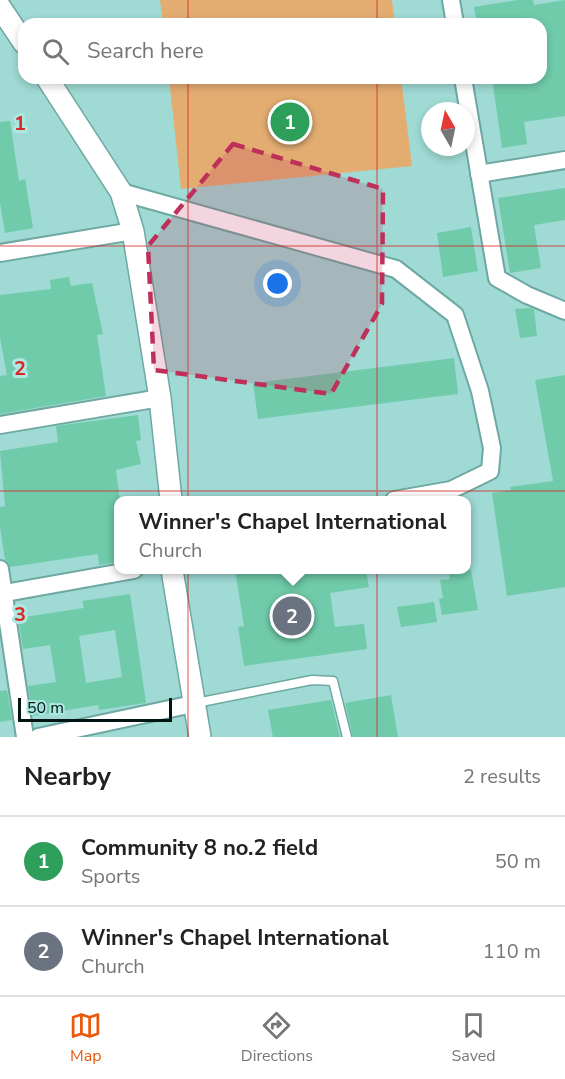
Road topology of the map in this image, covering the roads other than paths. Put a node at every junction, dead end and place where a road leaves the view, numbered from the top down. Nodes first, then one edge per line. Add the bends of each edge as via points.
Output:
1 (451, 0) edge
2 (0, 7) edge
3 (453, 18) edge
4 (18, 34) edge
5 (51, 84) edge
6 (464, 84) edge
7 (565, 160) edge
8 (479, 174) junction
9 (121, 192) junction
10 (133, 231) junction
11 (0, 253) edge
12 (565, 310) edge
13 (160, 398) junction
14 (0, 425) edge
15 (170, 496) edge
16 (420, 496) edge
17 (0, 569) edge
18 (114, 573) edge
19 (173, 574) edge
20 (2, 593) edge
21 (193, 704) junction
22 (25, 737) edge
23 (38, 737) edge
24 (200, 737) edge
25 (347, 737) edge

1 - 3 street
2 - 4 street
5 - 9 street
6 - 8 street
7 - 8 street
8 - 12 street via 498,278
9 - 10 street
9 - 16 street via 396,269 455,315 480,391 492,448 490,471 451,490
10 - 11 street
10 - 13 street
13 - 14 street
13 - 15 street
17 - 20 street
18 - 20 street
19 - 21 street
20 - 22 street
21 - 23 street
21 - 24 street
21 - 25 lane via 312,680 333,681

